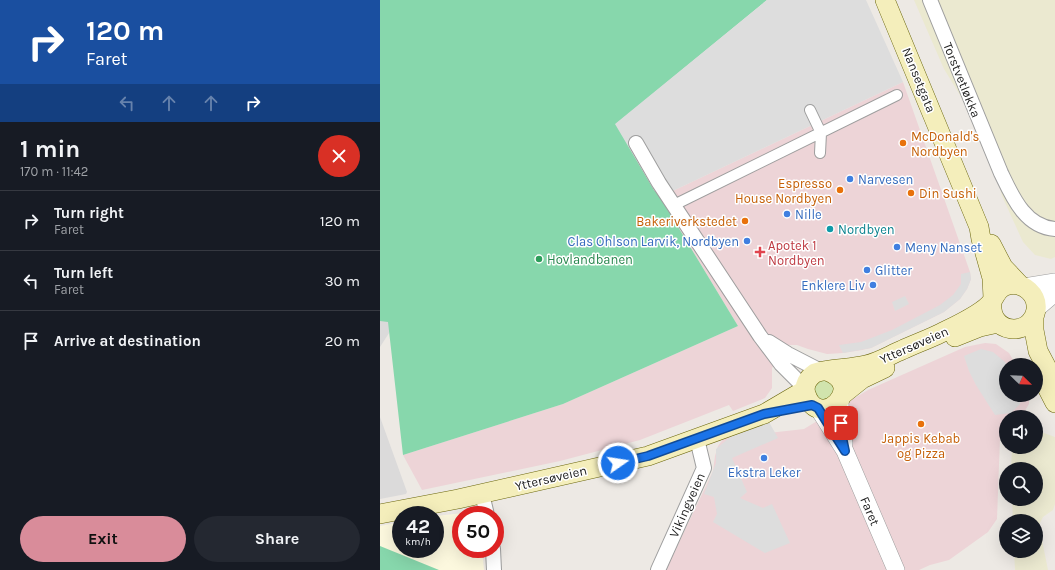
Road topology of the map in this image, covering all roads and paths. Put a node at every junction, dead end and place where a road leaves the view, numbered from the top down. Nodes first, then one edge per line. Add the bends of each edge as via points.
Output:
1 (885, 0) edge
2 (930, 0) edge
3 (897, 95) dead end
4 (810, 110) dead end
5 (821, 133) junction
6 (636, 143) dead end
7 (820, 153) dead end
8 (674, 205) junction
9 (979, 227) junction
10 (1055, 228) edge
11 (1055, 282) edge
12 (1022, 286) junction
13 (1055, 293) edge
14 (993, 299) junction
15 (1035, 313) junction
16 (1003, 326) junction
17 (760, 336) junction
18 (1032, 358) edge
19 (824, 371) junction
20 (1043, 379) edge
21 (1055, 383) edge
22 (810, 398) junction
23 (841, 398) junction
24 (1055, 403) edge
25 (697, 439) junction
26 (845, 451) junction
27 (482, 494) junction
28 (485, 506) edge
29 (380, 514) edge
30 (493, 558) edge
31 (494, 570) edge
32 (658, 570) edge
33 (896, 570) edge

1 - 9 main road, Nansetgata
2 - 10 street, Torstvetløkka via 1000,173 1012,196 1032,221 1041,226
3 - 5 street
4 - 5 street
5 - 7 street
5 - 8 street
6 - 8 street
8 - 17 street
9 - 12 main road, Nansetgata via 1003,267
9 - 14 main road, Nansetgata via 991,272
11 - 12 street
12 - 14 main road via 1004,286
12 - 15 main road via 1033,296
13 - 15 street
14 - 16 main road via 992,313
14 - 19 main road, Yttersøveien via 968,319 940,334 877,361
15 - 16 main road via 1025,326
15 - 21 main road via 1034,330 1038,351
16 - 18 main road via 1018,336
16 - 23 main road, Yttersøveien via 959,335 879,370 862,379
17 - 19 street via 788,354
17 - 22 street
19 - 22 main road via 815,373 806,382
19 - 23 main road via 833,373 838,378 843,389
20 - 24 main road
22 - 23 main road via 824,409 830,408
22 - 25 main road, Yttersøveien
22 - 26 street, Faret
23 - 26 street, Faret via 841,432
25 - 27 main road, Yttersøveien via 648,456
25 - 32 street, Vikingveien via 704,468
26 - 33 street, Faret
27 - 28 street
27 - 29 main road, Yttersøveien
30 - 31 street

